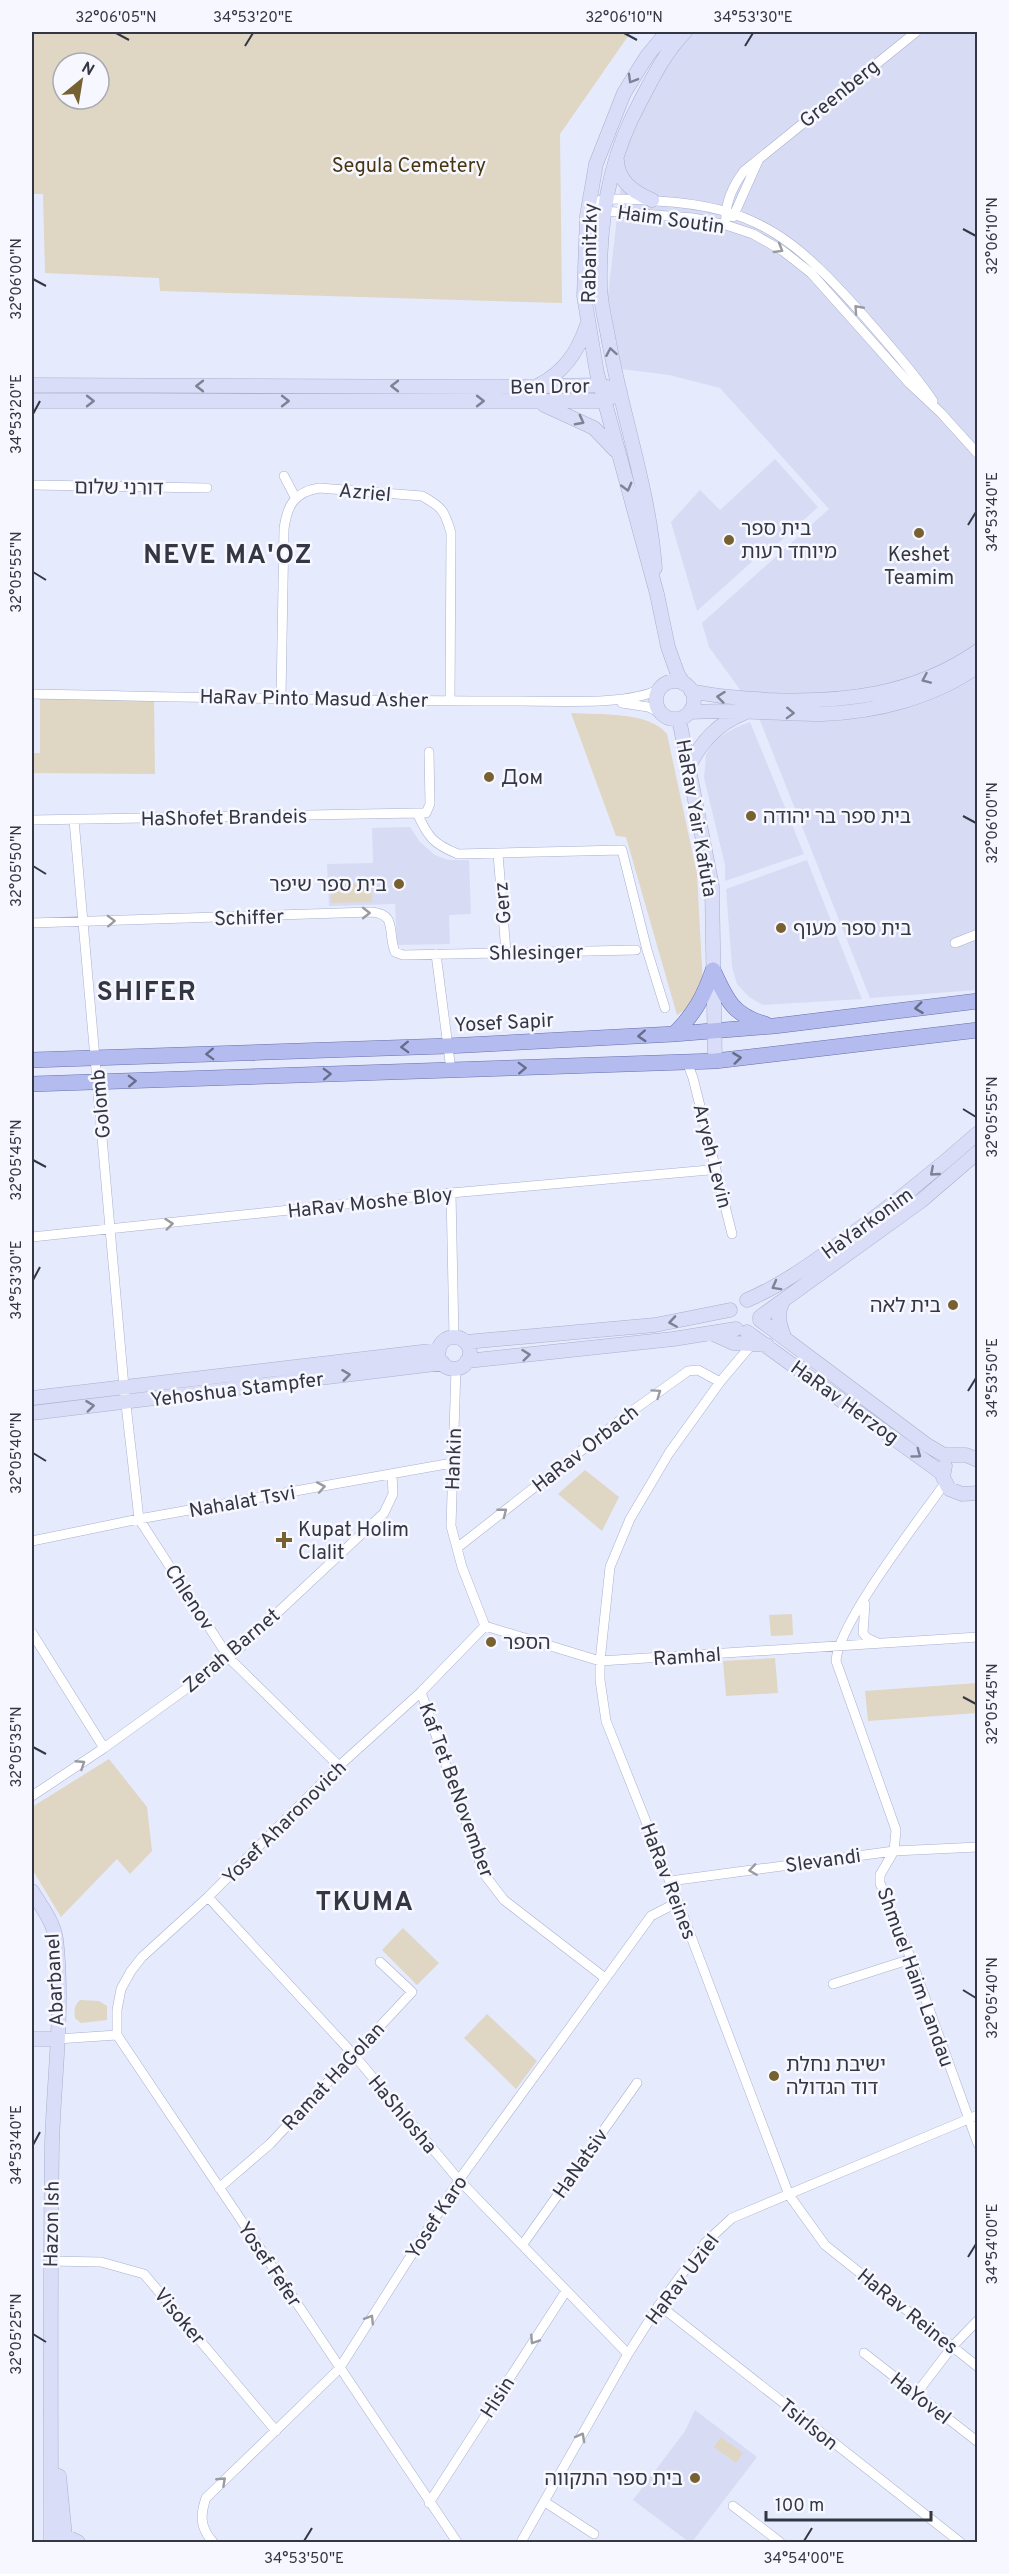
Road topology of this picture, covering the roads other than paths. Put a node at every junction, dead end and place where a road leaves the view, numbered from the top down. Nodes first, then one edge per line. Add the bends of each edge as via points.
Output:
1 (667, 32) edge
2 (685, 32) edge
3 (916, 32) edge
4 (762, 154) junction
5 (617, 155) junction
6 (652, 200) junction
7 (588, 203) junction
8 (605, 205) junction
9 (724, 210) junction
10 (735, 213) junction
11 (726, 225) junction
12 (588, 320) junction
13 (32, 385) edge
14 (600, 385) junction
15 (538, 386) junction
16 (620, 392) junction
17 (32, 401) edge
18 (534, 401) junction
19 (605, 401) junction
20 (941, 413) junction
21 (618, 454) junction
22 (978, 454) edge
23 (284, 476) dead end
24 (32, 485) edge
25 (207, 489) dead end
26 (295, 497) junction
27 (657, 594) junction
28 (668, 647) junction
29 (978, 651) edge
30 (978, 666) edge
31 (662, 687) junction
32 (688, 687) junction
33 (32, 694) edge
34 (281, 698) junction
35 (596, 700) junction
36 (450, 701) junction
37 (747, 711) junction
38 (661, 713) junction
39 (684, 716) junction
40 (429, 752) dead end
41 (689, 766) junction
42 (417, 813) junction
43 (32, 820) edge
44 (74, 820) junction
45 (498, 854) junction
46 (82, 922) junction
47 (32, 923) edge
48 (978, 934) edge
49 (955, 943) dead end
50 (636, 950) dead end
51 (506, 952) junction
52 (436, 954) junction
53 (713, 970) junction
54 (978, 1001) edge
55 (665, 1008) dead end
56 (774, 1026) junction
57 (978, 1029) edge
58 (714, 1031) junction
59 (674, 1034) junction
60 (447, 1046) junction
61 (96, 1059) junction
62 (32, 1060) edge
63 (715, 1061) junction
64 (687, 1062) junction
65 (451, 1070) junction
66 (693, 1078) junction
67 (98, 1082) junction
68 (32, 1084) edge
69 (978, 1133) edge
70 (978, 1152) edge
71 (709, 1170) dead end
72 (452, 1193) junction
73 (111, 1230) junction
74 (732, 1234) dead end
75 (32, 1237) edge
76 (747, 1300) junction
77 (783, 1300) junction
78 (730, 1310) junction
79 (760, 1318) junction
80 (711, 1333) junction
81 (745, 1335) junction
82 (460, 1340) junction
83 (786, 1341) junction
84 (451, 1361) junction
85 (720, 1382) junction
86 (124, 1387) junction
87 (32, 1398) edge
88 (127, 1402) junction
89 (32, 1413) edge
90 (954, 1456) junction
91 (978, 1460) edge
92 (452, 1463) junction
93 (392, 1474) junction
94 (944, 1479) junction
95 (978, 1493) edge
96 (139, 1519) junction
97 (32, 1541) edge
98 (457, 1548) junction
99 (866, 1596) junction
100 (485, 1626) junction
101 (32, 1633) edge
102 (978, 1637) edge
103 (878, 1642) junction
104 (840, 1645) junction
105 (229, 1658) junction
106 (600, 1661) junction
107 (421, 1692) junction
108 (104, 1748) junction
109 (339, 1766) junction
110 (32, 1796) edge
111 (978, 1847) edge
112 (894, 1851) junction
113 (670, 1881) junction
114 (32, 1891) edge
115 (208, 1897) junction
116 (678, 1902) junction
117 (911, 1959) junction
118 (380, 1962) dead end
119 (605, 1978) junction
120 (833, 1984) dead end
121 (117, 2035) junction
122 (32, 2039) edge
123 (57, 2039) junction
124 (353, 2054) junction
125 (637, 2083) dead end
126 (973, 2117) edge
127 (978, 2144) edge
128 (459, 2180) junction
129 (219, 2188) junction
130 (789, 2195) junction
131 (523, 2244) junction
132 (50, 2261) junction
133 (566, 2291) junction
134 (659, 2305) junction
135 (978, 2320) edge
136 (952, 2347) junction
137 (864, 2353) dead end
138 (628, 2354) junction
139 (978, 2367) edge
140 (339, 2368) junction
141 (916, 2394) junction
142 (51, 2409) junction
143 (276, 2431) junction
144 (978, 2442) edge
145 (544, 2502) junction
146 (429, 2503) junction
147 (733, 2506) dead end
148 (594, 2534) dead end
149 (72, 2540) edge
150 (49, 2541) edge
151 (213, 2542) edge
152 (457, 2542) edge
153 (521, 2542) edge
154 (780, 2542) edge
155 (960, 2542) edge

1 -> 7 street, Rabanitzky via 636,72 615,113 596,164
2 - 5 street, Rabanitzky via 649,84
3 - 4 street, Greenberg
4 - 9 street, Greenberg via 736,182
4 - 10 street, Greenberg
5 - 6 street via 626,184
5 - 8 street, Rabanitzky
6 - 8 street, Haim Soutin
6 - 9 street, Haim Soutin
7 - 8 street, Haim Soutin
7 - 12 street, Rabanitzky via 584,283
8 - 11 street, Haim Soutin
16 -> 8 street, Rabanitzky via 600,285
9 - 10 street, Haim Soutin
9 - 11 street
10 - 11 street, Greenberg
20 -> 10 street, Haim Soutin via 897,353 817,266 790,243
11 -> 20 street, Haim Soutin via 753,234 783,251 810,273
12 - 14 street, Rabanitzky
12 - 15 street via 572,359
15 -> 13 street, Ben Dror
14 - 15 street, Ben Dror
14 - 16 street, Ben Dror
14 - 19 street, Rabanitzky
16 - 19 street, Ben Dror
16 - 27 street, Rabanitzky via 648,503
17 -> 18 street, Ben Dror
18 - 19 street, Ben Dror
18 -> 21 street via 594,428
19 - 21 street, Rabanitzky
20 - 22 street, Haim Soutin
21 -> 27 street, Rabanitzky
23 - 26 street
24 - 25 street, דורני שלום
26 - 34 street via 287,510 284,530
26 - 36 street, Azriel via 318,488 422,496 446,514 451,533
27 - 28 street, Rabanitzky
28 - 31 street, Rabanitzky
28 - 32 street, Rabanitzky via 678,675
29 -> 32 street via 912,686 849,699 751,699 710,695
37 -> 30 street via 822,714 880,707 915,698
31 - 32 street via 674,682
31 - 35 street, HaRav Pinto Masud Asher via 631,698
31 - 38 street via 656,701
32 - 39 street via 694,700
33 - 34 street, HaRav Pinto Masud Asher
34 - 36 street, HaRav Pinto Masud Asher
35 - 36 street, HaRav Pinto Masud Asher
35 - 38 street, HaRav Pinto Masud Asher via 648,707
37 - 39 street
37 - 41 street via 728,719 711,733
38 - 39 street via 666,717
39 - 41 street, HaRav Yair Kafuta
40 - 42 street via 430,804 426,813
41 - 53 street, HaRav Yair Kafuta via 712,886
42 - 44 street, HaShofet Brandeis
42 - 45 street via 427,835 441,847 458,854
43 - 44 street, HaShofet Brandeis
44 - 46 street, Golomb
45 - 51 street, Gerz
45 - 55 street via 622,850
46 - 47 street, Schiffer
46 -> 52 street, Schiffer via 382,913 389,920 395,952
46 - 61 street, Golomb
48 - 49 street
50 - 51 street, Shlesinger
51 - 52 street, Shlesinger
52 - 60 street
53 - 56 main road via 732,1006 743,1015
53 - 58 street, HaRav Yair Kafuta
53 - 59 main road via 704,996
54 -> 56 main road, Yosef Sapir
56 - 58 main road, Yosef Sapir
63 -> 57 main road
58 - 59 main road, Yosef Sapir
58 - 63 street, HaRav Yair Kafuta
59 -> 60 main road, Yosef Sapir
60 -> 61 main road, Yosef Sapir
60 - 65 street
61 - 62 main road, Yosef Sapir
61 - 67 street, Golomb
63 - 64 main road
63 - 66 street, Aryeh Levin via 701,1067
65 -> 64 main road
64 - 66 street, Aryeh Levin
67 -> 65 main road
66 - 74 street, Aryeh Levin
67 - 68 main road
67 - 73 street, Golomb
69 -> 76 street, HaYarkonim via 915,1188 852,1235 778,1286
70 - 77 street, HaYarkonim via 921,1201
71 - 72 street, HaRav Moshe Bloy
73 -> 72 street, HaRav Moshe Bloy
72 - 82 street
73 - 75 street, HaRav Moshe Bloy
73 - 86 street, Golomb
76 - 78 street via 737,1302
76 - 79 street via 758,1308
77 - 79 street, HaYarkonim
77 - 83 street via 779,1318
78 - 81 street via 730,1321
78 -> 82 street via 655,1325
79 - 81 street
79 - 83 street, HaRav Herzog
80 - 81 street, Yehoshua Stampfer
80 - 81 street via 733,1343
84 -> 80 street, Yehoshua Stampfer
81 - 85 street, HaRav Reines
81 -> 94 street, HaRav Herzog via 768,1345
82 - 84 street via 470,1353
82 - 84 street via 444,1341
83 - 90 street, HaRav Herzog via 927,1445
84 - 86 street, Yehoshua Stampfer
88 -> 84 street, Yehoshua Stampfer
84 - 92 street, Hankin
98 -> 85 street, HaRav Orbach via 688,1371 698,1370
85 - 106 street, HaRav Reines via 669,1453 630,1519 610,1567
86 - 87 street, Yehoshua Stampfer
86 - 88 street, Chlenov
89 -> 88 street, Yehoshua Stampfer
88 - 96 street, Chlenov
90 - 91 street, HaRav Herzog
90 - 94 street via 945,1464
92 - 93 street, Nahalat Tsvi
92 - 98 street, Hankin via 451,1526
96 -> 93 street, Nahalat Tsvi
93 - 105 street, Zerah Barnet via 393,1494 384,1513
94 - 95 street, HaRav Herzog via 955,1492
94 - 99 street
96 - 97 street, Nahalat Tsvi
96 - 105 street, Chlenov
98 - 100 street
99 - 103 street via 862,1633
99 - 104 street
100 - 106 street, Ramhal
100 - 107 street, Yosef Aharonovich
101 - 108 street
102 - 103 street, Ramhal
103 - 104 street, Ramhal
104 - 106 street, Ramhal
104 - 112 street via 837,1668 896,1830
105 - 108 street, Zerah Barnet
105 - 109 street, Chlenov
106 - 113 street, HaRav Reines via 606,1721
107 - 109 street, Yosef Aharonovich
107 - 119 street, Kaf Tet BeNovember via 484,1874 504,1900
110 -> 108 street, Zerah Barnet
109 - 115 street, Yosef Aharonovich
111 - 112 street, Slevandi
112 -> 113 street, Slevandi
112 - 117 street, Shmuel Haim Landau via 879,1875 880,1883
113 - 116 street, HaRav Reines
114 - 123 street, Abarbanel via 56,1938
115 - 121 street, Yosef Aharonovich via 131,1971 121,1989
115 - 124 street, HaShlosha
116 - 119 street, Yosef Karo via 651,1916
116 - 130 street, HaRav Reines
117 - 120 street
117 - 126 street, Shmuel Haim Landau
118 - 124 street, Ramat HaGolan via 412,1992
119 - 128 street, Yosef Karo
121 - 123 street
121 - 129 street, Yosef Fefer
122 - 123 street
123 - 132 street, Hazon Ish
124 - 128 street, HaShlosha
124 - 129 street, Ramat HaGolan via 270,2144
125 - 131 street, HaNatsiv
126 - 127 street, Shmuel Haim Landau
126 - 130 street, HaRav Uziel
128 - 131 street, HaShlosha
140 -> 128 street, Yosef Karo
129 - 140 street, Yosef Fefer
130 - 134 street, HaRav Uziel via 732,2218 705,2243
130 - 136 street, HaRav Reines via 825,2245
131 - 133 street, HaShlosha
132 - 142 street, Hazon Ish
132 - 143 street, Visoker via 102,2262 144,2274
133 - 138 street, HaShlosha
133 -> 146 street, Hisin
134 - 138 street, HaRav Uziel
134 - 155 street, Tsirlson
135 - 136 street
136 - 139 street, HaRav Reines
136 - 141 street
137 - 141 street, HaYovel
145 -> 138 street, HaRav Uziel
140 - 143 street, Yosef Karo
140 - 146 street, Yosef Fefer
141 - 144 street, HaYovel
142 - 149 street, Hazon Ish
142 - 150 street, Hazon Ish
151 -> 143 street, Yosef Karo via 201,2522 206,2498
145 - 148 street
145 - 153 street, HaRav Uziel
146 - 152 street, Yosef Fefer
147 - 154 street
149 - 150 street

